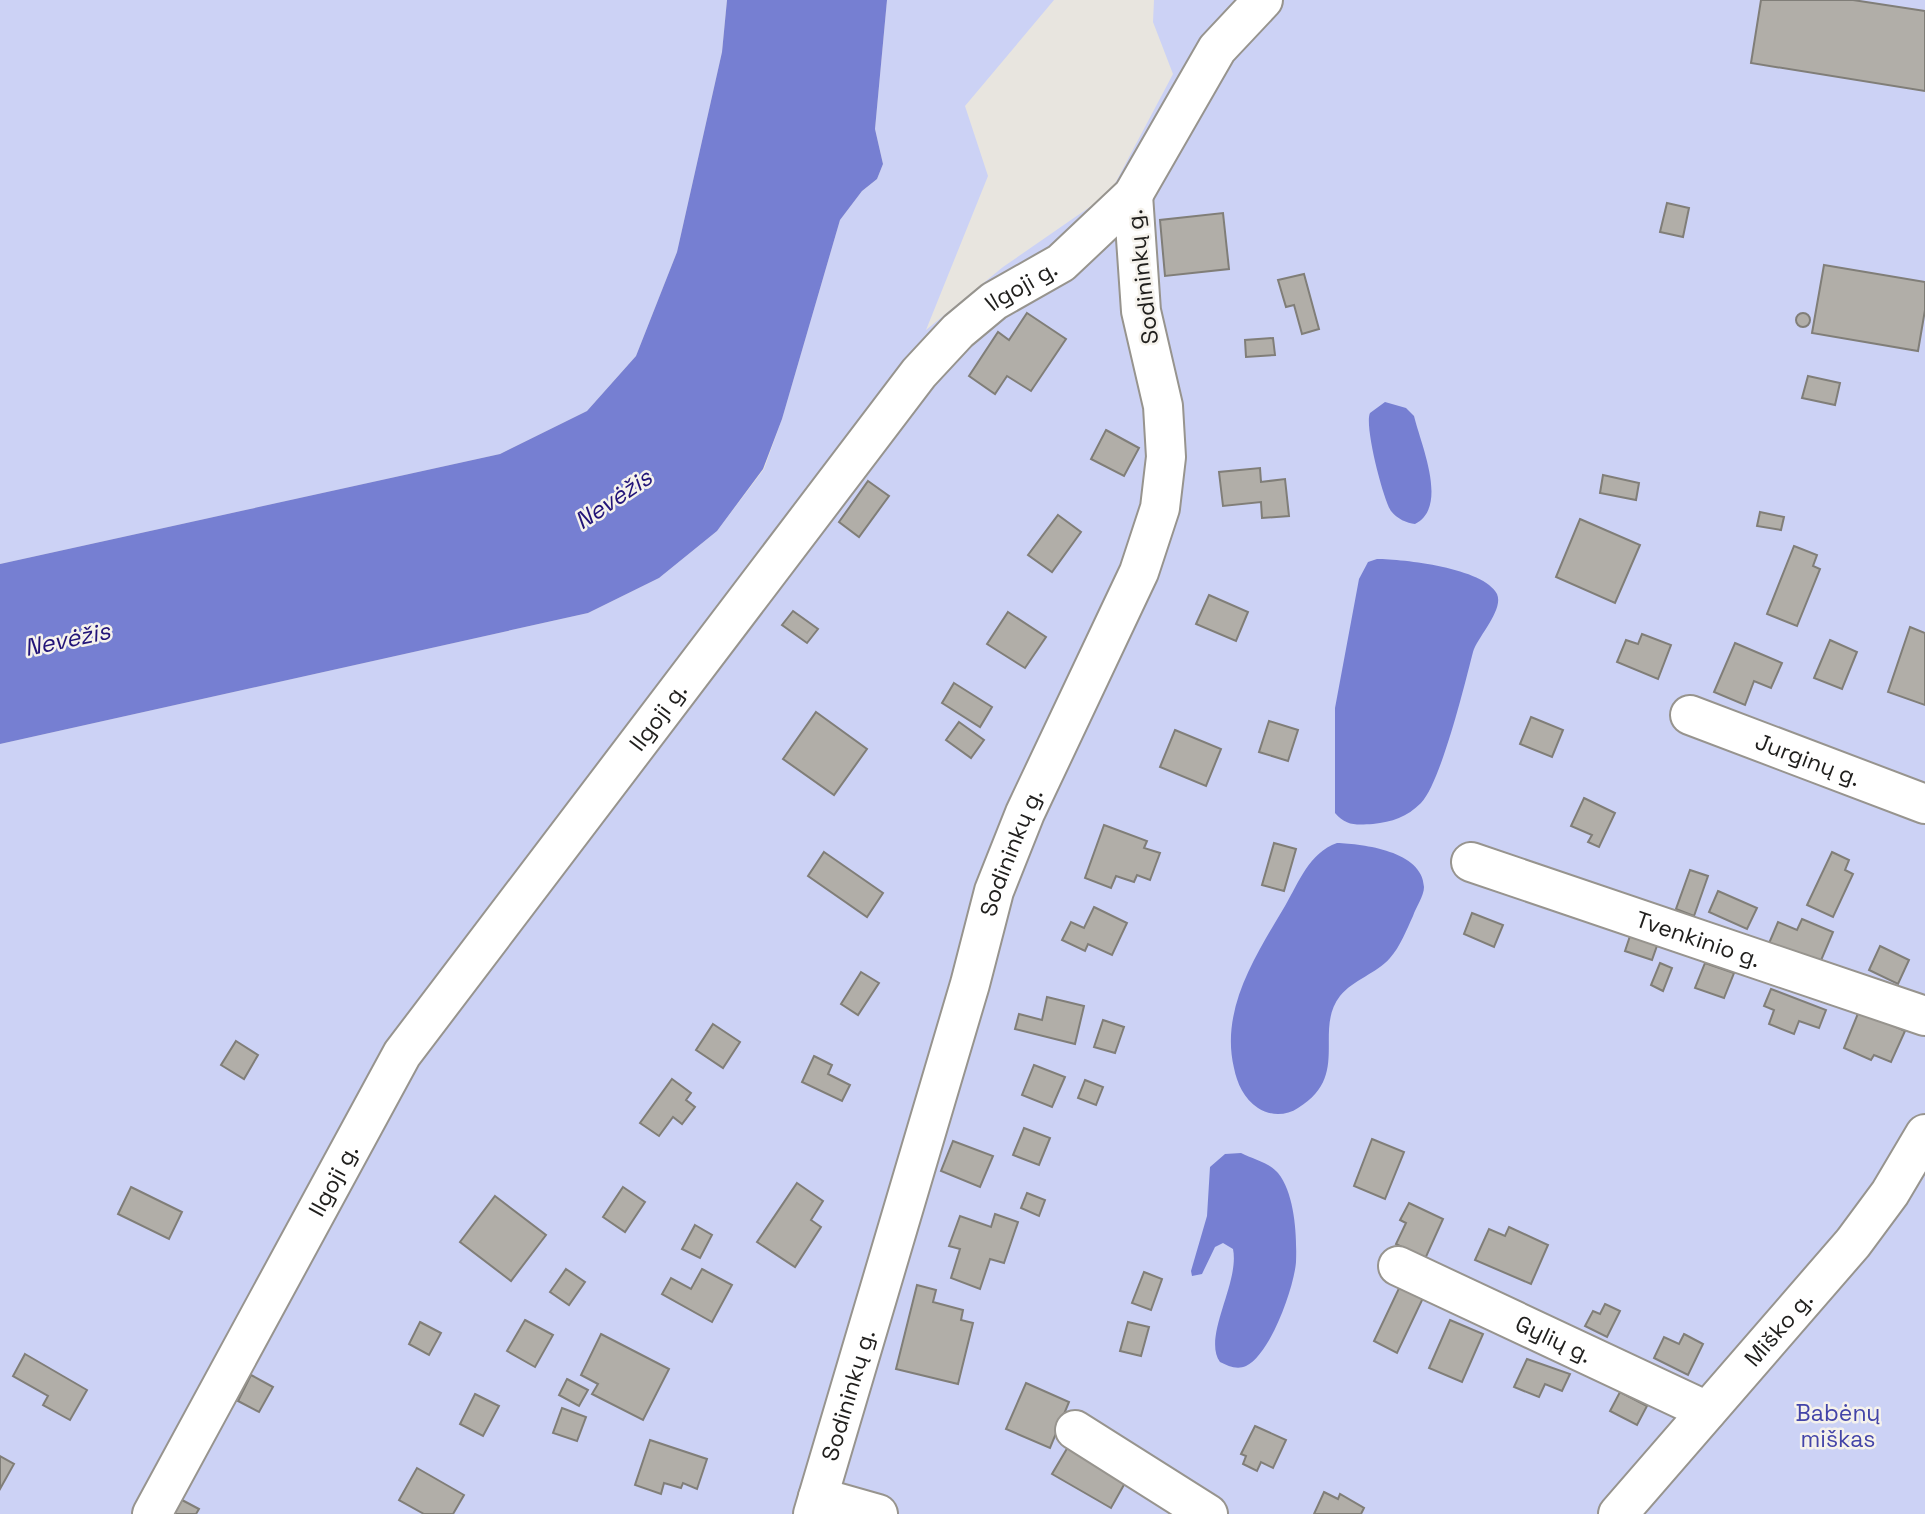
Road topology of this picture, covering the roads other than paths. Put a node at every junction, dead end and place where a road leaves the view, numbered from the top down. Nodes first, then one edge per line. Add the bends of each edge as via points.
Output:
1 (1263, 0) edge
2 (1133, 195) junction
3 (1690, 715) dead end
4 (1925, 804) edge
5 (1471, 862) dead end
6 (1925, 1016) edge
7 (1925, 1134) edge
8 (1398, 1266) dead end
9 (1707, 1411) junction
10 (1075, 1430) dead end
11 (815, 1505) edge
12 (152, 1514) edge
13 (878, 1514) edge
14 (1208, 1514) edge
15 (1618, 1514) edge

1 - 2 street, Ilgoji g. via 1217,49
2 - 11 street, Sodininkų g. via 1141,311 1163,406 1166,457 1160,508 1139,572 1025,813 994,891
2 - 12 street, Ilgoji g. via 1061,263 994,301 919,373 402,1054
3 - 4 street, Jurginų g.
5 - 6 street, Tvenkinio g.
7 - 9 street, Miško g. via 1853,1243
8 - 9 street, Gylių g.
9 - 15 street, Miško g.
10 - 14 street
11 - 13 street

